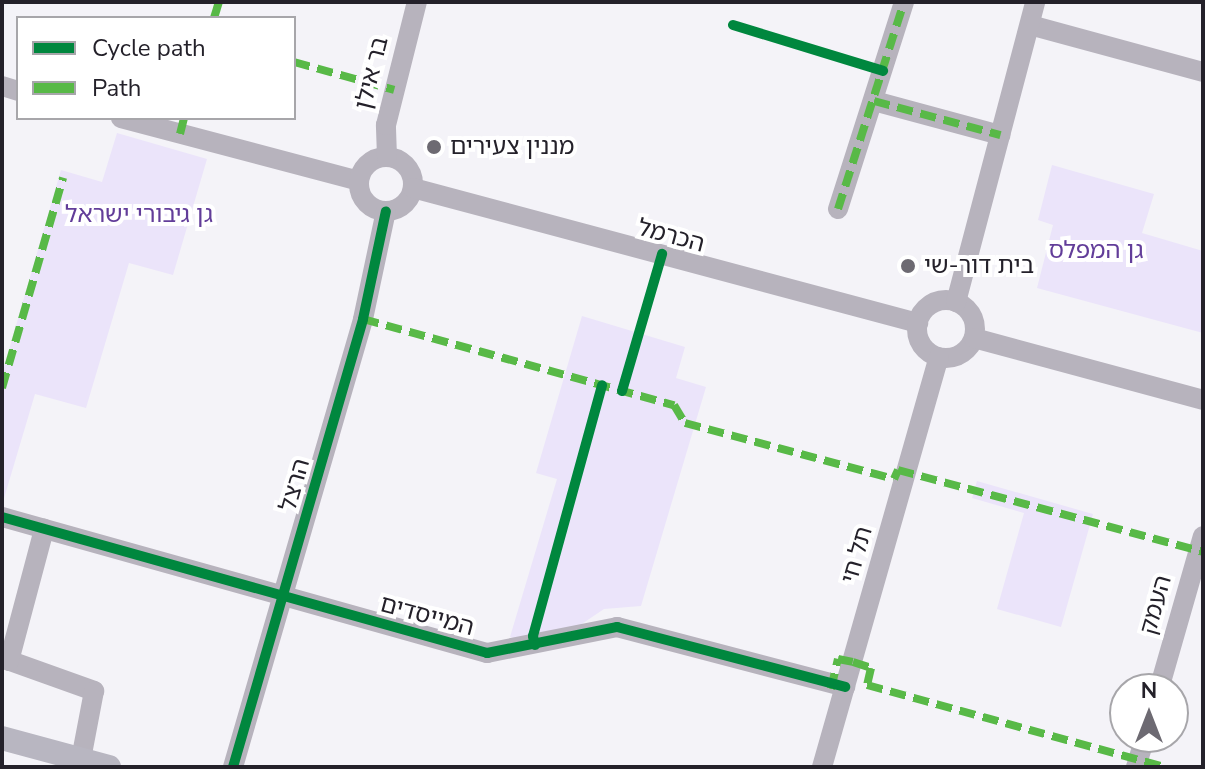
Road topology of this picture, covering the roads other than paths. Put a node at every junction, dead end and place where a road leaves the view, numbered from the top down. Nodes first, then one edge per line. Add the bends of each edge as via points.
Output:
1 (417, 2) edge
2 (904, 2) edge
3 (1035, 2) edge
4 (1030, 25) junction
5 (1203, 72) edge
6 (874, 101) junction
7 (129, 120) edge
8 (1000, 135) junction
9 (387, 157) junction
10 (359, 181) junction
11 (413, 188) junction
12 (838, 209) dead end
13 (386, 211) junction
14 (956, 302) junction
15 (918, 323) junction
16 (974, 338) junction
17 (939, 357) junction
18 (1203, 400) edge
19 (2, 517) edge
20 (44, 529) junction
21 (1203, 536) edge
22 (283, 597) junction
23 (6, 659) edge
24 (1164, 673) edge
25 (845, 687) junction
26 (2, 738) edge
27 (81, 759) junction
28 (109, 767) edge
29 (233, 767) edge
30 (822, 767) edge

1 - 9 street, בר אילן via 386,125
2 - 6 street
3 - 4 street
4 - 5 street
4 - 8 street
6 - 8 street
6 - 12 street
7 - 10 street
8 - 14 street
9 - 10 street via 368,163
9 - 11 street via 404,163
10 - 13 street via 369,205
11 - 13 street via 404,205
11 - 15 street, הכרמל
13 - 22 street, הרצל via 363,319
14 - 15 street via 928,306
14 - 16 street via 972,316
15 - 17 street via 919,340
16 - 17 street via 957,356
16 - 18 street
17 - 25 street, תל חי
19 - 20 street, המייסדים
20 - 22 street, המייסדים
20 - 23 street
21 - 24 street, העמק
22 - 25 street, המייסדים via 487,653 617,627
22 - 29 street, הרצל
23 - 27 street via 94,691
25 - 30 street, תל חי
26 - 27 main road
27 - 28 main road

